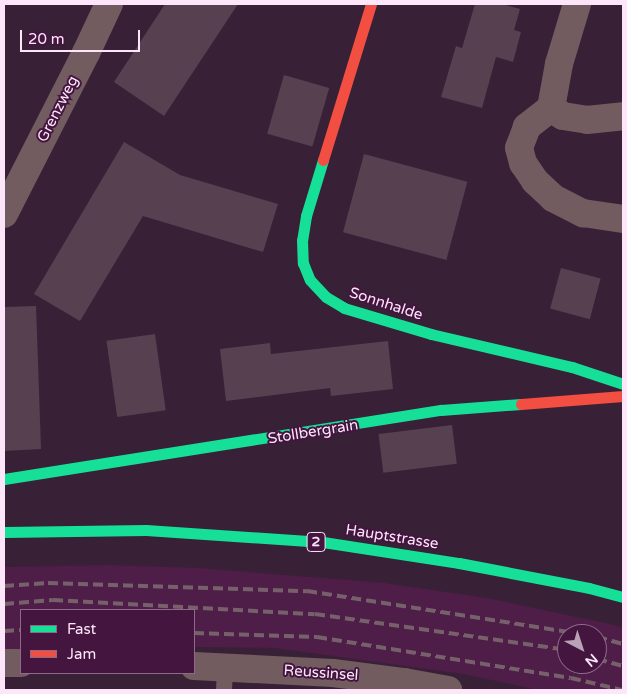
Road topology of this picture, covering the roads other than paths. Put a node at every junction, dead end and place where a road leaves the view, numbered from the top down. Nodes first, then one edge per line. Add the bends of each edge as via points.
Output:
1 (109, 4) edge
2 (371, 4) edge
3 (577, 4) edge
4 (551, 108) junction
5 (623, 116) edge
6 (4, 214) edge
7 (623, 219) edge
8 (623, 384) edge
9 (623, 396) edge
10 (4, 479) edge
11 (4, 532) edge
12 (623, 597) edge
13 (4, 663) edge
14 (20, 663) edge
15 (195, 666) edge
16 (224, 679) edge
17 (338, 682) edge
18 (448, 690) edge

1 - 6 street, Grenzweg
2 - 8 street, Sonnhalde via 306,216 303,263 310,280 326,297 344,308 431,334 572,367
3 - 4 street via 559,64
4 - 5 street via 563,116 587,120
4 - 7 street via 527,127 519,148 523,163 535,181 553,198 583,213
9 - 10 street, Stollbergrain via 442,410
11 - 12 street, Hauptstrasse / 2 via 146,530 323,542 459,563
13 - 14 street
15 - 16 street, Reussinsel
16 - 17 street, Reussinsel
17 - 18 street, Reussinsel via 404,682

